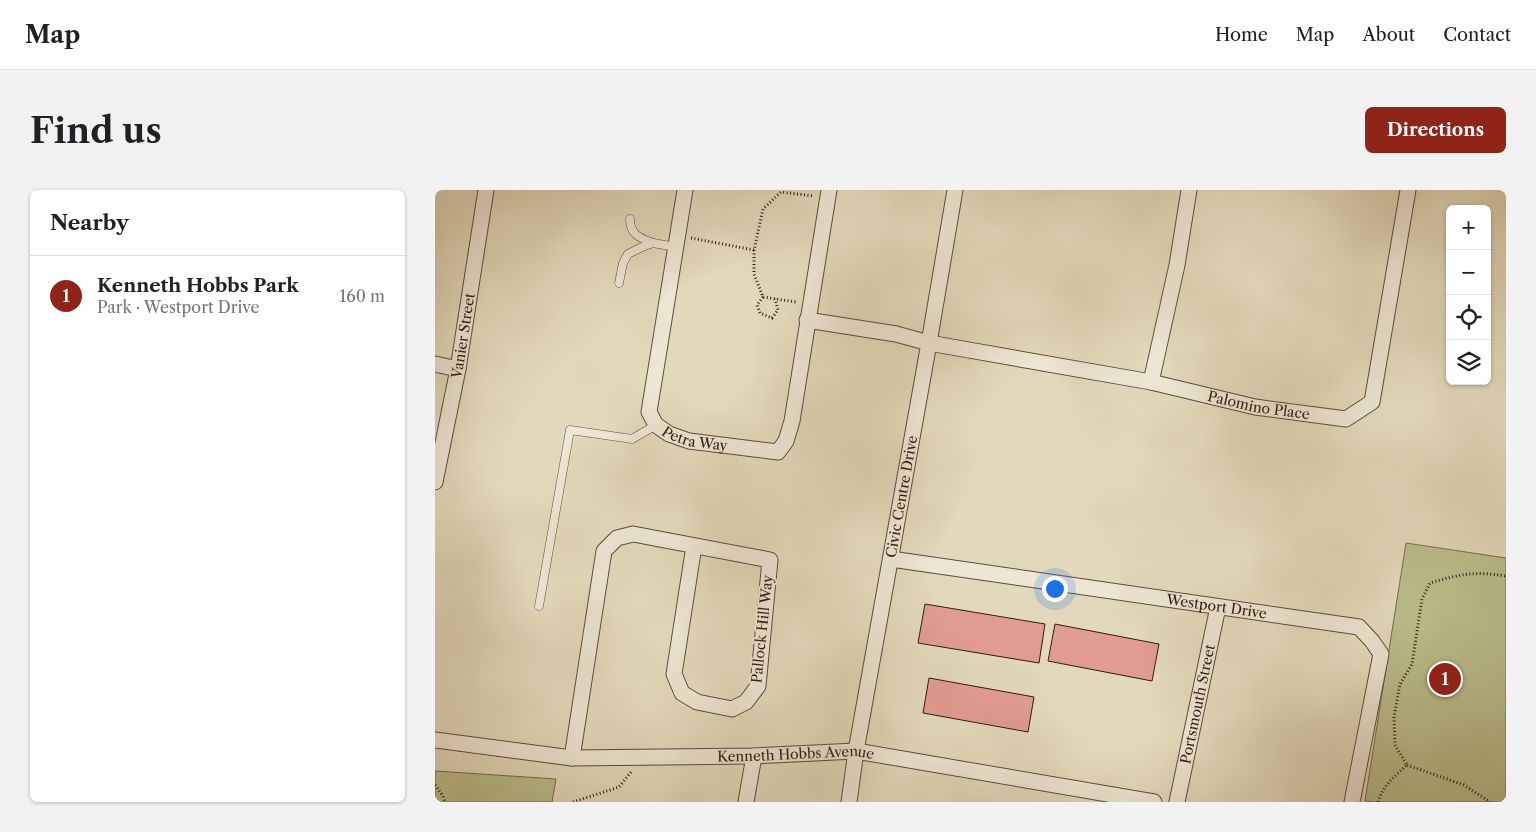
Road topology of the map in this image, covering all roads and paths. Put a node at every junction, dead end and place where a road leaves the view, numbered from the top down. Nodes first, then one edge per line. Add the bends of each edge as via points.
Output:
1 (486, 190) edge
2 (685, 190) edge
3 (955, 190) edge
4 (1189, 190) edge
5 (1408, 190) edge
6 (828, 194) edge
7 (630, 220) dead end
8 (677, 241) junction
9 (653, 243) junction
10 (753, 250) junction
11 (619, 283) dead end
12 (763, 297) junction
13 (775, 298) junction
14 (810, 304) junction
15 (807, 320) junction
16 (929, 343) junction
17 (435, 364) edge
18 (458, 369) junction
19 (1151, 382) junction
20 (656, 425) junction
21 (435, 482) edge
22 (694, 546) junction
23 (891, 559) junction
24 (1506, 576) edge
25 (539, 606) dead end
26 (1218, 607) junction
27 (435, 740) edge
28 (856, 751) junction
29 (754, 756) junction
30 (572, 758) junction
31 (643, 758) junction
32 (1407, 765) junction
33 (435, 784) edge
34 (445, 802) edge
35 (573, 802) edge
36 (746, 802) edge
37 (849, 802) edge
38 (1153, 802) edge
39 (1177, 802) edge
40 (1352, 802) edge
41 (1379, 802) edge
42 (1490, 802) edge

1 - 18 street, Vanier Street
2 - 8 street, Petra Way
3 - 16 street, Civic Centre Drive
4 - 19 street via 1177,265
5 - 19 street, Palomino Place via 1372,402 1346,419 1255,407
6 - 10 path via 781,192 763,209
6 - 14 street, Petra Way
7 - 9 lane via 630,228 639,238
8 - 9 lane
8 - 10 path
8 - 20 street, Petra Way via 649,412
9 - 11 lane via 628,254
10 - 12 path via 754,274
12 - 13 path
12 - 13 path via 757,305 760,314 772,318 778,310
13 - 14 path
14 - 15 street, Petra Way
15 - 16 street via 896,334
15 - 20 street, Petra Way via 792,422 786,441 778,452 689,441
16 - 19 street, Palomino Place
16 - 23 street, Civic Centre Drive
17 - 18 street
18 - 21 street, Vanier Street
20 - 25 lane via 632,439 570,430
22 - 22 street, Pallock Hill Way via 769,560 758,686 746,702 732,709 697,702 682,693 674,674
22 - 30 street, Pallock Hill Way via 633,534 617,538 605,551
23 - 26 street, Westport Drive
23 - 28 street, Civic Centre Drive
24 - 32 path via 1459,574 1430,583 1422,599 1412,664 1400,684 1394,717 1395,745
26 - 39 street, Portsmouth Street
26 - 40 street, Westport Drive via 1359,628 1373,641 1381,654
27 - 30 street, Kenneth Hobbs Avenue
28 - 29 street, Kenneth Hobbs Avenue
28 - 37 street, Civic Centre Drive
28 - 38 street, Kenneth Hobbs Avenue
29 - 31 street, Kenneth Hobbs Avenue
29 - 36 street
30 - 31 street, Kenneth Hobbs Avenue
31 - 35 path via 619,787
32 - 41 path via 1387,783
32 - 42 path via 1464,785
33 - 34 path

